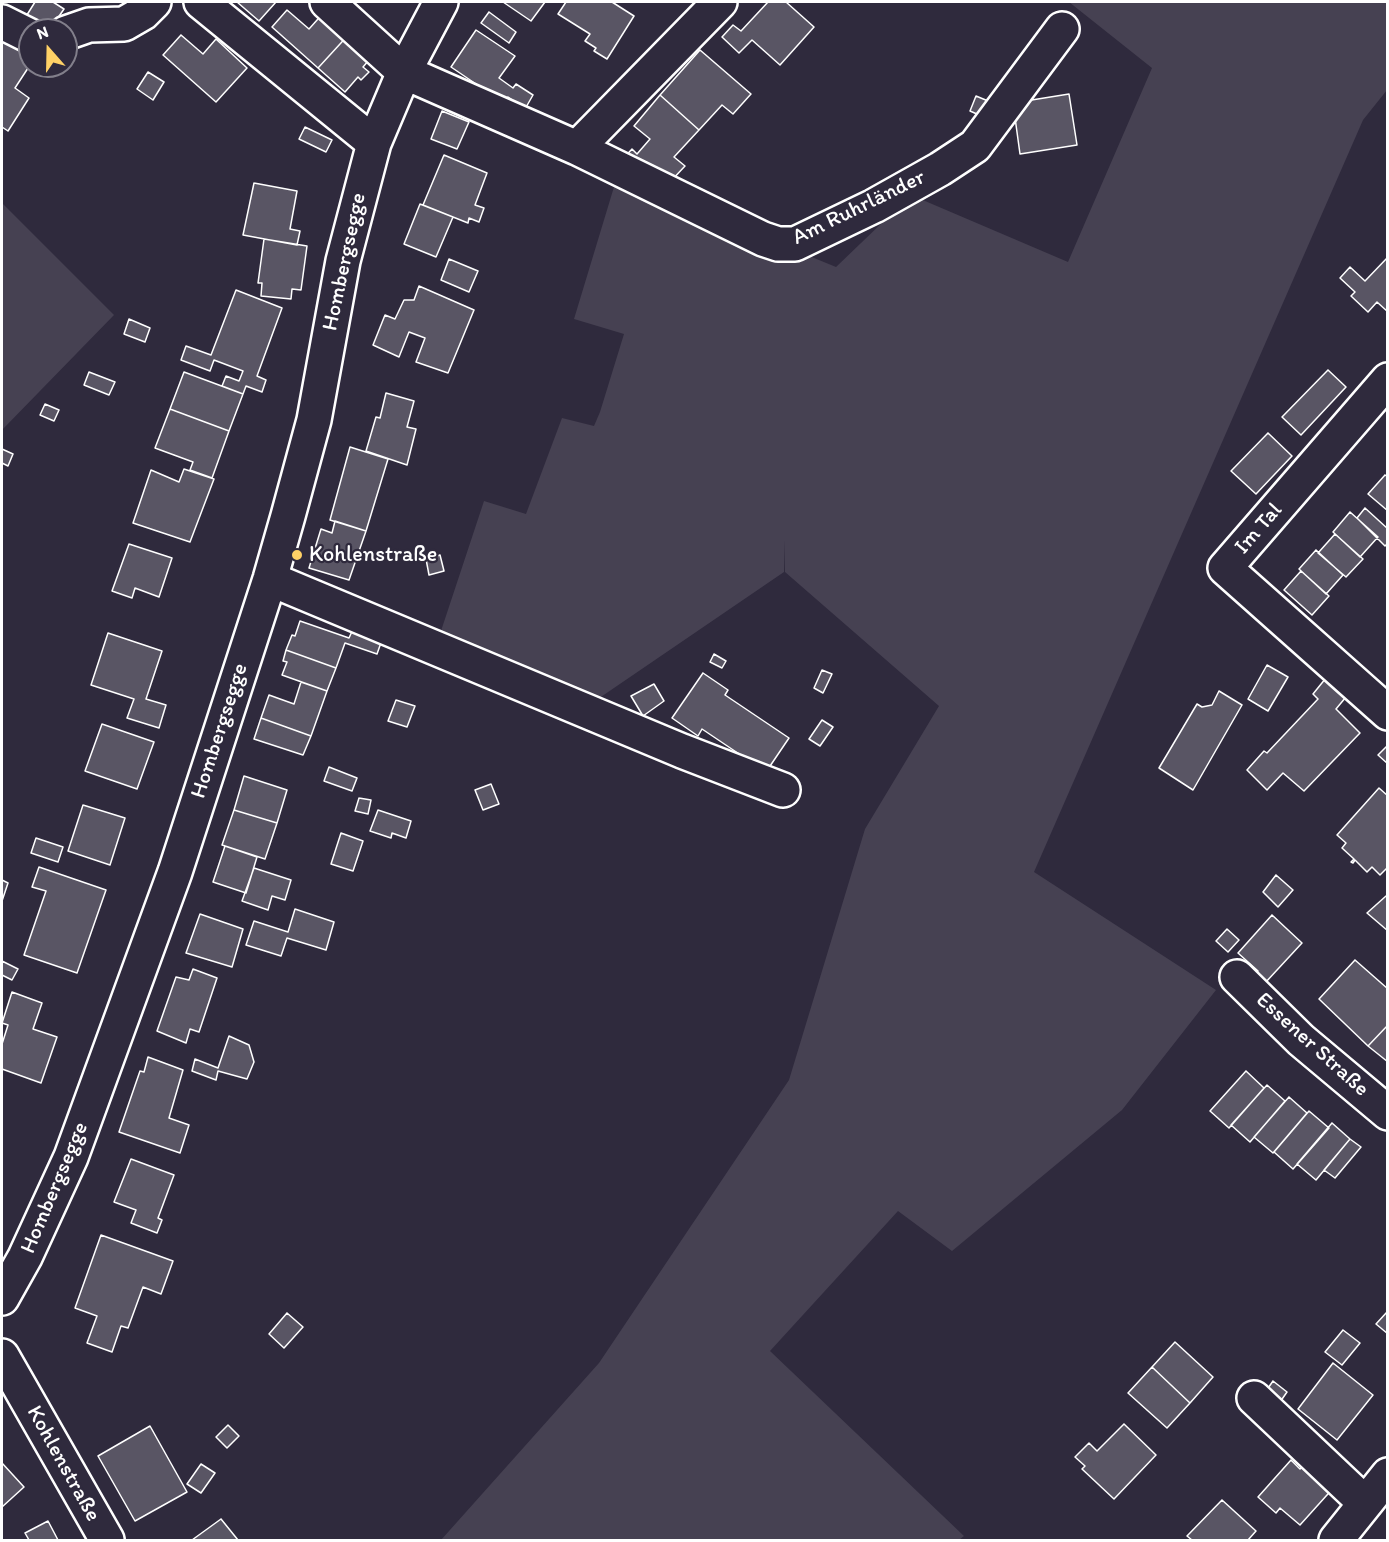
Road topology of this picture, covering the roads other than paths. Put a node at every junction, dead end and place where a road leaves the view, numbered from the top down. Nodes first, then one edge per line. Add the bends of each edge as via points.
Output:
1 (154, 2) edge
2 (201, 2) edge
3 (327, 2) edge
4 (441, 2) edge
5 (720, 2) edge
6 (2, 22) edge
7 (78, 29) edge
8 (1062, 29) dead end
9 (18, 30) edge
10 (404, 72) junction
11 (374, 143) junction
12 (577, 148) junction
13 (1388, 380) edge
14 (270, 579) junction
15 (1388, 713) edge
16 (783, 789) dead end
17 (1237, 977) dead end
18 (1388, 1113) edge
19 (2, 1298) edge
20 (2, 1356) edge
21 (1254, 1398) dead end
22 (1388, 1474) edge
23 (1365, 1503) junction
24 (106, 1540) edge
25 (1336, 1540) edge

1 - 7 street via 124,24
2 - 11 street
3 - 10 street, Am Ruhrländer
4 - 10 street, Hombergsegge
5 - 12 street
6 - 9 street
8 - 12 street, Am Ruhrländer via 975,146 874,206 795,244 763,239
10 - 11 street, Hombergsegge
10 - 12 street, Am Ruhrländer
11 - 14 street, Hombergsegge via 342,261 314,420
13 - 15 street, Im Tal via 1225,568
14 - 16 street via 682,751
14 - 19 street, Hombergsegge via 175,872 71,1157
17 - 18 street, Essener Straße via 1301,1040
20 - 24 street, Kohlenstraße
21 - 23 street
22 - 23 street
23 - 25 street

